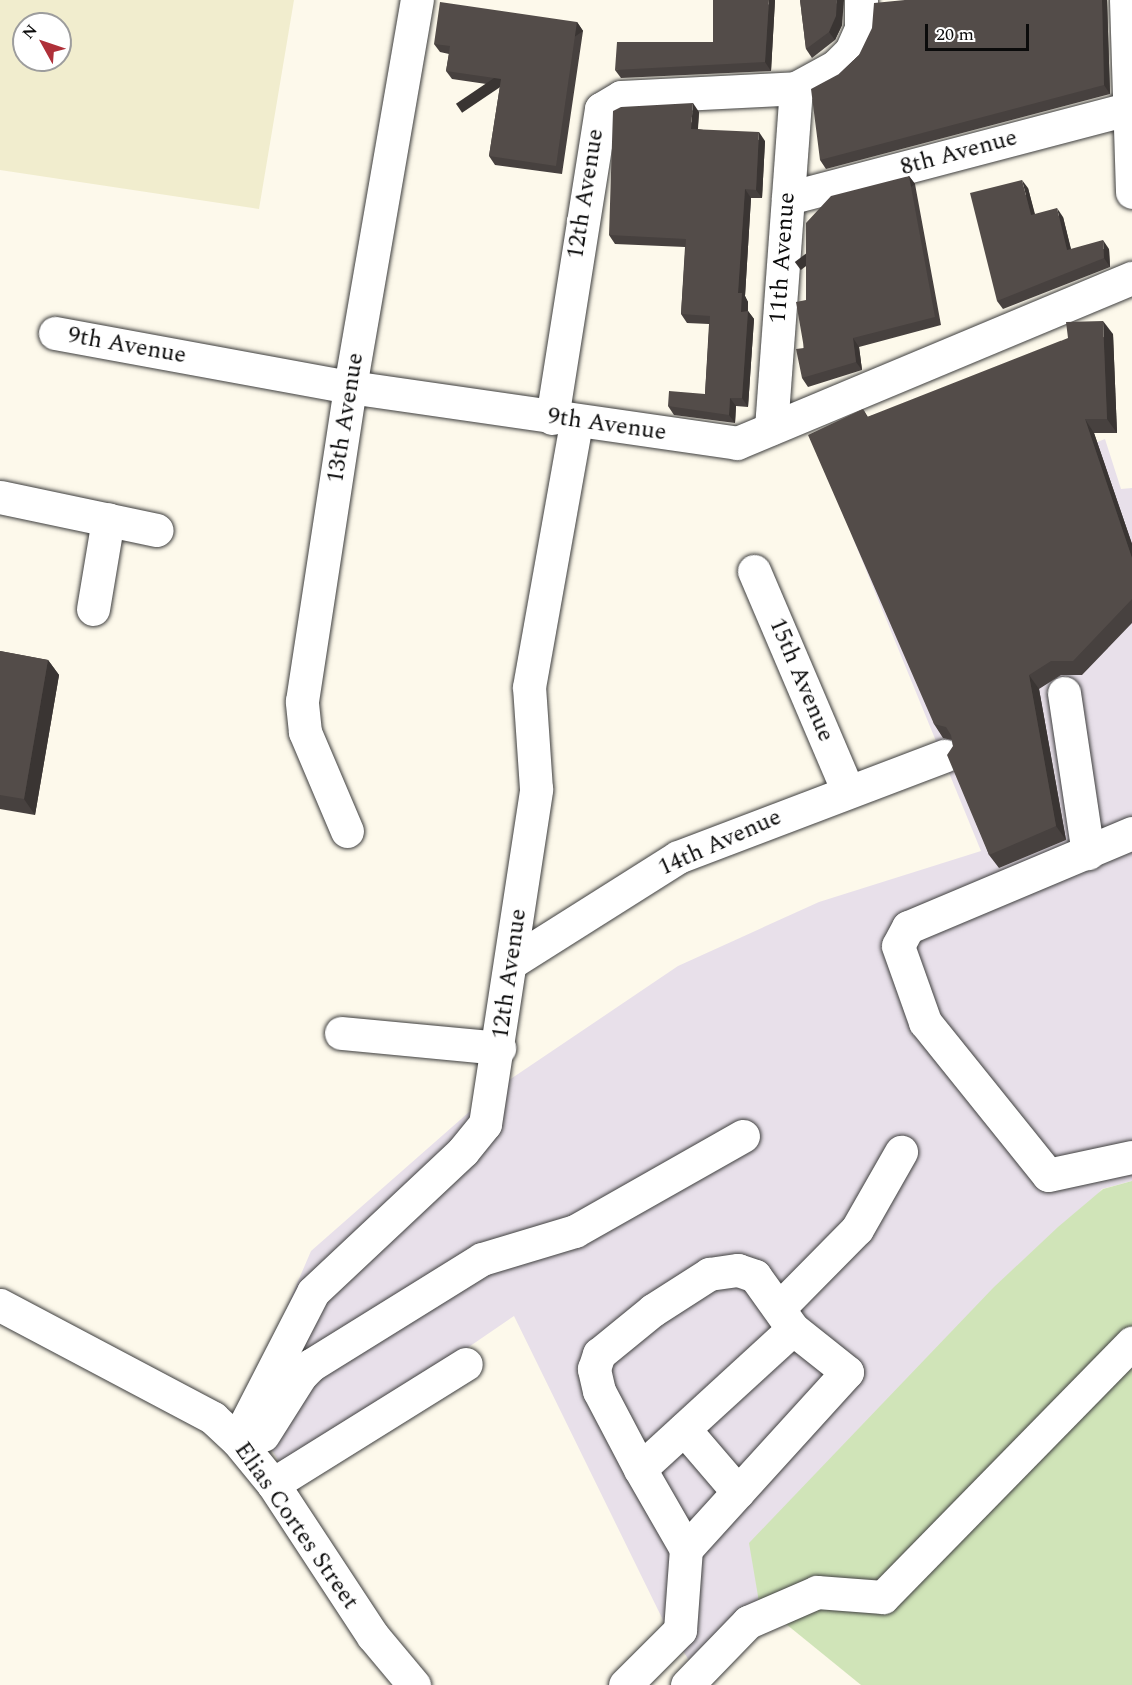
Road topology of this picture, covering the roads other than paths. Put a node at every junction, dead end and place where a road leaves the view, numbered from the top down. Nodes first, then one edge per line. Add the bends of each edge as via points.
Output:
1 (417, 0) edge
2 (861, 0) edge
3 (1126, 0) edge
4 (796, 88) junction
5 (1130, 108) junction
6 (1132, 192) edge
7 (788, 198) junction
8 (1132, 278) edge
9 (55, 333) dead end
10 (350, 387) junction
11 (564, 420) junction
12 (771, 428) junction
13 (0, 497) edge
14 (108, 519) junction
15 (156, 530) dead end
16 (754, 571) dead end
17 (93, 609) dead end
18 (1064, 693) dead end
19 (944, 756) dead end
20 (847, 789) junction
21 (347, 831) dead end
22 (1132, 833) edge
23 (1088, 853) junction
24 (512, 962) junction
25 (341, 1033) dead end
26 (499, 1048) junction
27 (743, 1136) dead end
28 (901, 1152) dead end
29 (1132, 1157) edge
30 (0, 1305) edge
31 (786, 1319) junction
32 (1132, 1343) edge
33 (466, 1364) dead end
34 (684, 1429) junction
35 (244, 1449) junction
36 (640, 1469) junction
37 (273, 1484) junction
38 (738, 1492) junction
39 (686, 1549) junction
40 (414, 1685) edge
41 (625, 1685) edge
42 (687, 1685) edge

1 - 10 street, 13th Avenue
2 - 4 street, 12th Avenue via 861,29 851,51 836,66
3 - 5 street
4 - 7 street, 11th Avenue
4 - 11 street, 12th Avenue via 621,97 601,108
5 - 6 street
5 - 7 street, 8th Avenue
7 - 12 street, 11th Avenue
8 - 12 street, 9th Avenue
9 - 10 street, 9th Avenue
10 - 11 street, 9th Avenue
10 - 21 street, 13th Avenue via 302,701 305,732
11 - 12 street, 9th Avenue via 737,443
11 - 24 street, 12th Avenue via 529,687 536,789
13 - 14 street
14 - 15 street
14 - 17 street
16 - 20 street, 15th Avenue
18 - 23 street
19 - 20 street, 14th Avenue
20 - 24 street, 14th Avenue via 678,857
22 - 23 street
23 - 29 street via 908,927 898,946 925,1022 1048,1175
24 - 26 street, 12th Avenue
25 - 26 street
26 - 35 street, 12th Avenue via 482,1130 313,1292
27 - 35 street via 575,1231 482,1259 311,1365
28 - 31 street via 857,1229
30 - 35 street, Elias Cortes Street via 213,1418
31 - 34 street
31 - 36 street via 755,1276 738,1270 709,1274 653,1310 599,1354 594,1369 599,1391
31 - 38 street via 848,1372
32 - 42 street via 883,1597 816,1592 748,1622
33 - 37 street
34 - 36 street
34 - 38 street
35 - 37 street, Elias Cortes Street
36 - 39 street
37 - 40 street, Elias Cortes Street via 373,1636
38 - 39 street
39 - 41 street via 680,1630

